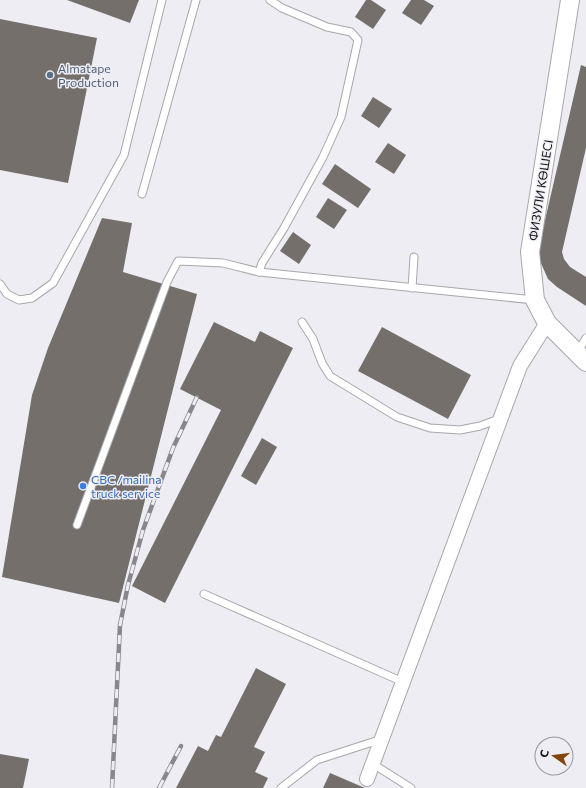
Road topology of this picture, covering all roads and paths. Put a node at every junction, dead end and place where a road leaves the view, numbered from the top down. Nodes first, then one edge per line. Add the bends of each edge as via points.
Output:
1 (162, 0) edge
2 (196, 0) edge
3 (270, 0) edge
4 (570, 0) edge
5 (142, 194) dead end
6 (414, 257) dead end
7 (259, 272) junction
8 (0, 284) edge
9 (412, 288) junction
10 (535, 300) junction
11 (302, 322) dead end
12 (547, 323) junction
13 (583, 351) edge
14 (501, 418) junction
15 (76, 525) dead end
16 (204, 594) dead end
17 (403, 682) junction
18 (382, 739) junction
19 (373, 764) junction
20 (368, 780) dead end
21 (281, 788) edge
22 (411, 788) edge

1 - 8 lane via 124,155 53,283 32,298 19,300 7,294
2 - 5 lane
3 - 7 lane via 282,8 327,27 351,32 358,40 341,117 323,157
4 - 10 street, ФИЗУЛИ КӨШЕСІ via 530,252
6 - 9 lane
7 - 9 lane
7 - 15 lane via 223,263 178,261 167,282
9 - 10 lane
10 - 12 street, ФИЗУЛИ КӨШЕСІ
11 - 14 lane via 330,376 397,417 430,428 460,430
12 - 13 street, ФИЗУЛИ КӨШЕСІ
12 - 14 street via 520,366
14 - 17 street
16 - 17 lane
17 - 18 street
18 - 19 street
18 - 21 lane via 317,760
19 - 20 street
19 - 22 lane

